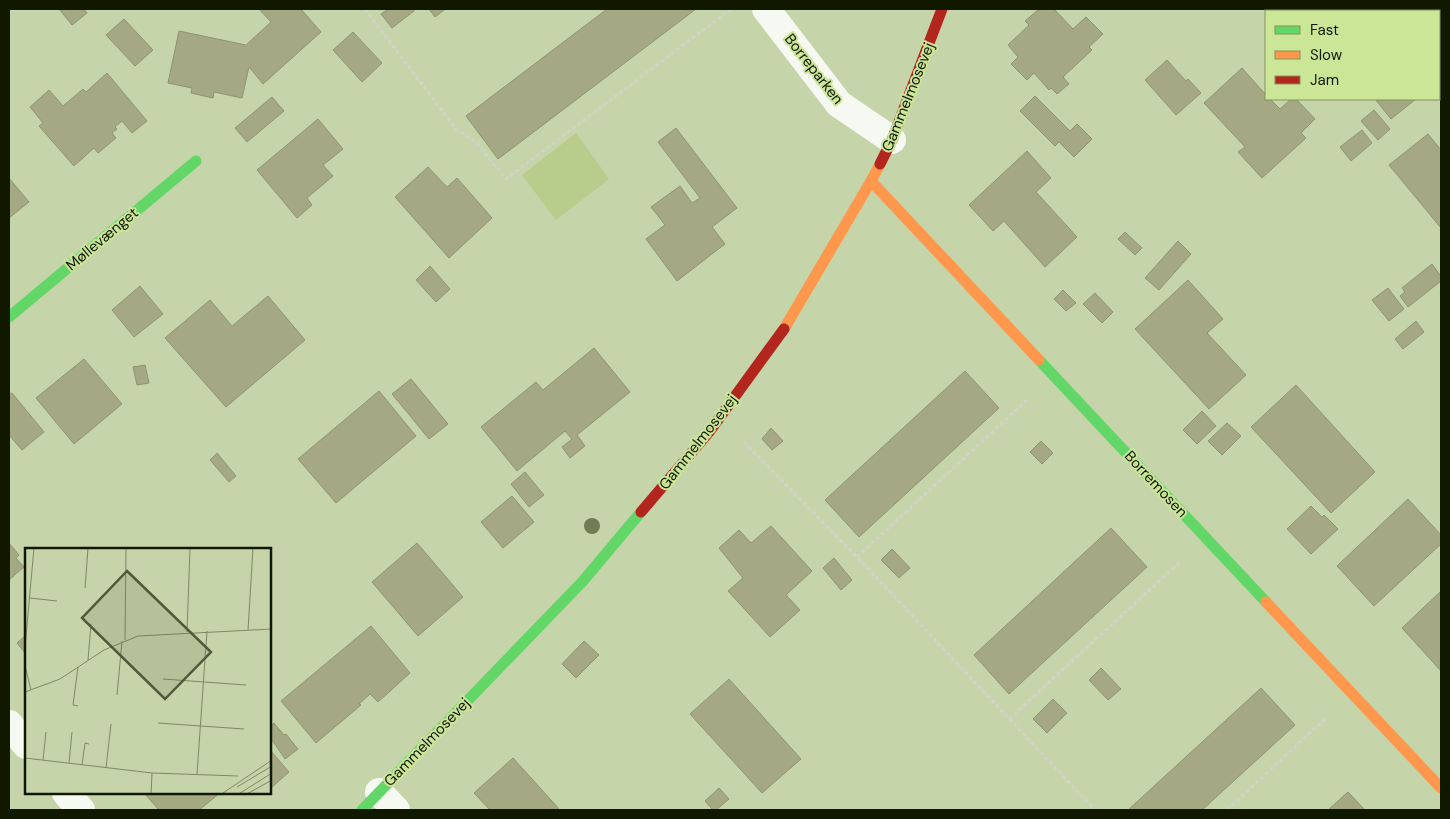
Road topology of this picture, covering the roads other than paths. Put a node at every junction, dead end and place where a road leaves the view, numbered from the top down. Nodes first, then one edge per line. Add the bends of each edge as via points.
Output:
1 (766, 9) edge
2 (942, 9) edge
3 (892, 140) junction
4 (196, 161) dead end
5 (871, 181) junction
6 (9, 317) edge
7 (9, 724) edge
8 (25, 744) edge
9 (1441, 788) edge
10 (67, 794) edge
11 (379, 804) edge
12 (81, 810) edge

1 - 3 street, Borreparken via 839,104
2 - 3 street, Gammelmosevej
3 - 5 street, Gammelmosevej
4 - 6 street, Møllevænget
5 - 9 street, Borremosen
5 - 11 street, Gammelmosevej via 783,330 709,432 583,581
7 - 8 street
10 - 12 street

